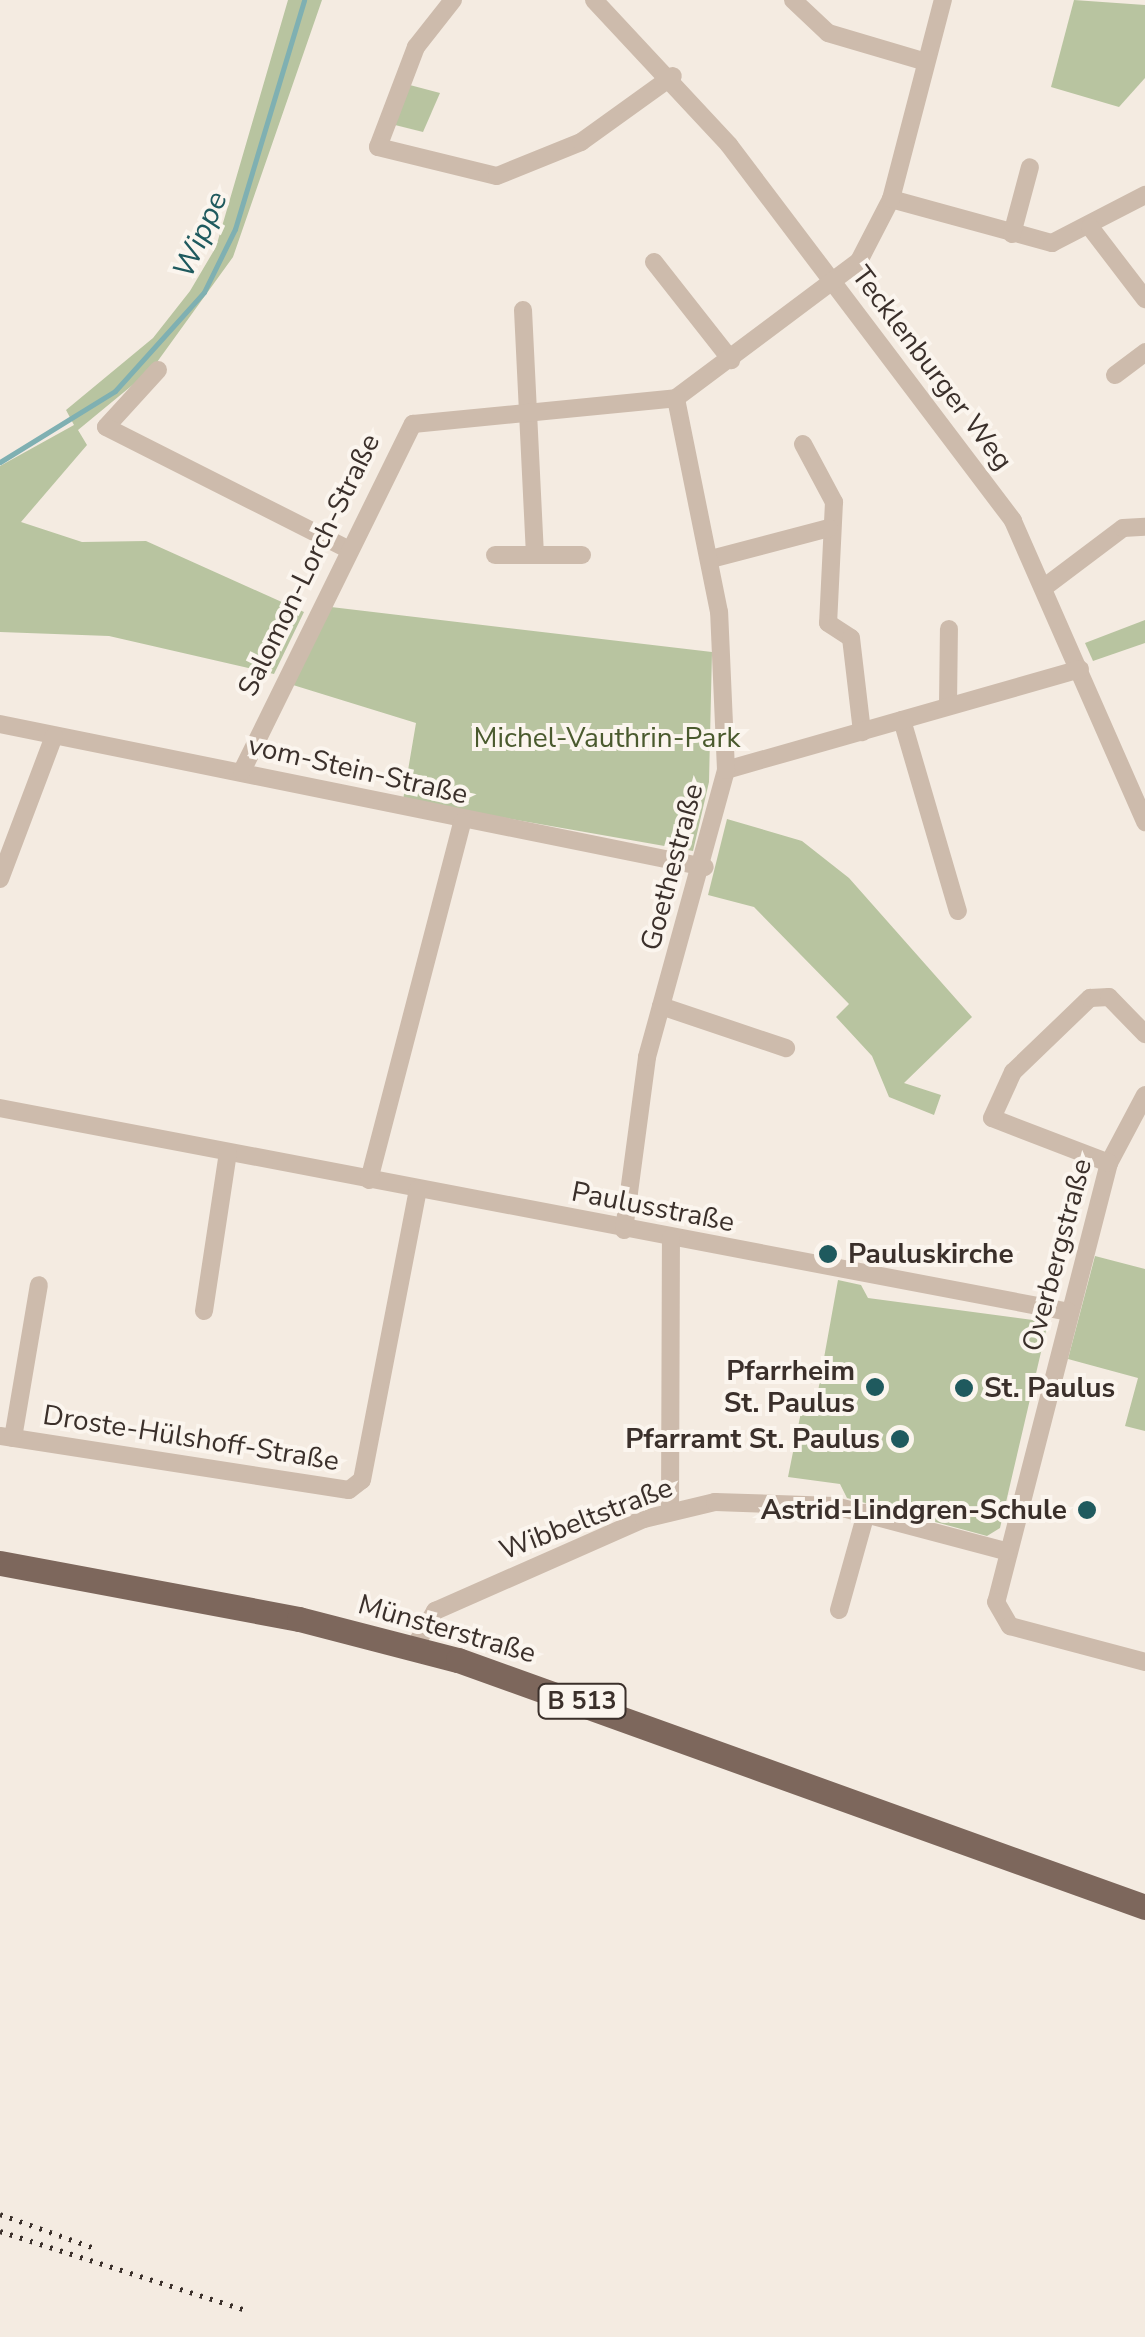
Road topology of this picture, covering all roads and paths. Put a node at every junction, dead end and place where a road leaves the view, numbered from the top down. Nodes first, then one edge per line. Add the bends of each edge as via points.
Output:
1 (453, 0) edge
2 (594, 0) edge
3 (793, 0) edge
4 (942, 0) edge
5 (926, 62) junction
6 (673, 76) junction
7 (1030, 167) dead end
8 (1145, 195) edge
9 (891, 199) junction
10 (1090, 227) junction
11 (1012, 234) junction
12 (654, 262) dead end
13 (834, 283) junction
14 (1145, 300) edge
15 (523, 310) dead end
16 (1145, 352) edge
17 (731, 360) junction
18 (158, 370) dead end
19 (1115, 375) dead end
20 (676, 398) junction
21 (529, 412) junction
22 (803, 444) dead end
23 (1145, 526) edge
24 (830, 528) junction
25 (347, 549) junction
26 (535, 554) junction
27 (582, 554) dead end
28 (495, 555) dead end
29 (710, 559) junction
30 (1046, 586) junction
31 (949, 629) dead end
32 (1080, 668) junction
33 (948, 706) junction
34 (902, 720) junction
35 (0, 724) edge
36 (862, 732) junction
37 (54, 736) junction
38 (726, 770) junction
39 (242, 771) junction
40 (462, 822) junction
41 (1145, 822) edge
42 (705, 867) junction
43 (0, 880) edge
44 (958, 911) dead end
45 (661, 1006) junction
46 (1145, 1034) edge
47 (786, 1048) dead end
48 (1145, 1095) edge
49 (0, 1108) edge
50 (228, 1153) junction
51 (1110, 1163) junction
52 (370, 1180) junction
53 (418, 1190) junction
54 (624, 1230) junction
55 (672, 1238) junction
56 (40, 1285) dead end
57 (204, 1311) dead end
58 (1069, 1312) junction
59 (6, 1437) edge
60 (670, 1511) junction
61 (866, 1513) junction
62 (1005, 1551) junction
63 (0, 1563) edge
64 (839, 1610) dead end
65 (414, 1648) junction
66 (1145, 1662) edge
67 (1145, 1907) edge

1 - 6 street via 416,47 378,147 497,176 582,142
2 - 6 street, Tecklenburger Weg
3 - 5 street via 828,33
4 - 5 street, Salomon-Lorch-Straße
5 - 9 street, Salomon-Lorch-Straße
6 - 13 street, Tecklenburger Weg
7 - 11 street
8 - 10 street
9 - 11 street
9 - 13 street, Salomon-Lorch-Straße via 876,238
10 - 11 street via 1052,242
10 - 14 street
12 - 17 street
13 - 17 street, Salomon-Lorch-Straße
13 - 30 street, Tecklenburger Weg via 1013,521
15 - 21 street
16 - 19 street
17 - 20 street, Salomon-Lorch-Straße
18 - 25 street via 106,426
20 - 21 street, Salomon-Lorch-Straße
20 - 29 street, Goethestraße
21 - 25 street, Salomon-Lorch-Straße via 412,424
21 - 26 street
22 - 24 street via 834,502
23 - 30 street via 1124,528
24 - 29 street
24 - 36 street via 828,623 851,638
25 - 39 street, Salomon-Lorch-Straße
26 - 27 street
26 - 28 street
29 - 38 street, Goethestraße
30 - 32 street, Tecklenburger Weg
31 - 33 street
32 - 33 street
32 - 41 street, Tecklenburger Weg
33 - 34 street
34 - 36 street
34 - 44 street
35 - 37 street, vom-Stein-Straße
36 - 38 street
37 - 39 street, vom-Stein-Straße
37 - 43 street
38 - 42 street, Goethestraße
39 - 40 street, vom-Stein-Straße
40 - 42 street, vom-Stein-Straße
40 - 52 street
42 - 45 street, Goethestraße
45 - 47 street
45 - 54 street, Goethestraße
46 - 51 street via 1109,998 1090,998 1013,1072 992,1118
48 - 51 street, Overbergstraße
49 - 50 street, Paulusstraße
50 - 52 street, Paulusstraße
50 - 57 street
51 - 58 street, Overbergstraße
52 - 53 street, Paulusstraße
53 - 54 street, Paulusstraße
53 - 59 street, Droste-Hülshoff-Straße via 362,1480 349,1490
54 - 55 street, Paulusstraße
55 - 58 street, Paulusstraße
55 - 60 street
56 - 59 street, Droste-Hülshoff-Straße
58 - 62 street, Overbergstraße
60 - 61 street, Wibbeltstraße via 756,1498
60 - 65 street, Wibbeltstraße via 434,1611
61 - 62 street, Wibbeltstraße
61 - 64 street
62 - 66 street, Overbergstraße via 996,1602 1010,1626
63 - 65 main road, Münsterstraße / B 513
65 - 67 main road, Münsterstraße / B 513 via 648,1723

